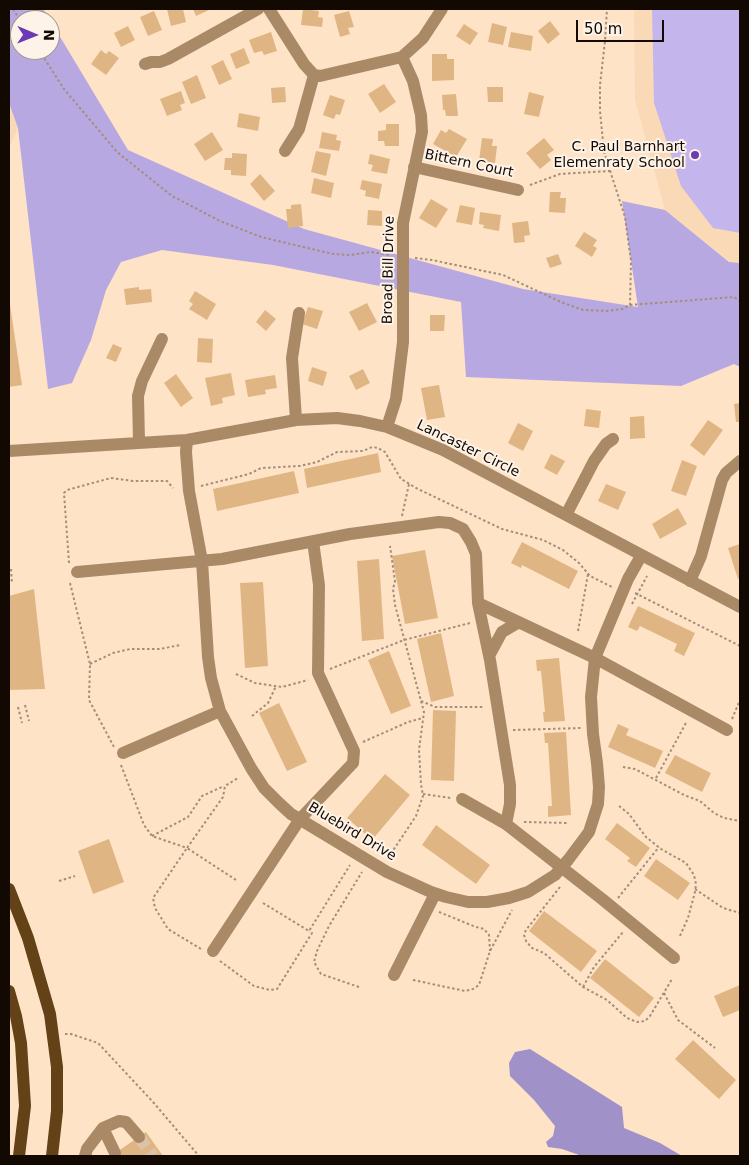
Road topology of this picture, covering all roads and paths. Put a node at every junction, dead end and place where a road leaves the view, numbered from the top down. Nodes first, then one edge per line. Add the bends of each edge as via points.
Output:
1 (258, 9) edge
2 (269, 9) edge
3 (442, 9) edge
4 (402, 57) junction
5 (145, 64) dead end
6 (314, 75) junction
7 (285, 152) dead end
8 (414, 167) junction
9 (610, 171) dead end
10 (518, 190) joint
11 (740, 301) edge
12 (630, 305) dead end
13 (300, 314) dead end
14 (162, 338) dead end
15 (296, 420) junction
16 (387, 427) junction
17 (613, 439) dead end
18 (187, 440) junction
19 (139, 442) junction
20 (9, 451) edge
21 (740, 461) edge
22 (409, 484) junction
23 (173, 488) dead end
24 (189, 489) junction
25 (566, 515) junction
26 (399, 527) junction
27 (313, 542) junction
28 (390, 546) dead end
29 (641, 556) junction
30 (202, 561) junction
31 (12, 569) dead end
32 (72, 571) junction
33 (588, 574) junction
34 (690, 581) junction
35 (12, 584) dead end
36 (613, 587) dead end
37 (629, 590) dead end
38 (478, 602) junction
39 (740, 607) edge
40 (482, 620) junction
41 (519, 622) junction
42 (578, 631) dead end
43 (404, 640) junction
44 (180, 645) dead end
45 (740, 646) edge
46 (489, 656) junction
47 (595, 658) junction
48 (90, 664) junction
49 (327, 670) dead end
50 (236, 674) dead end
51 (312, 678) dead end
52 (276, 686) junction
53 (421, 700) junction
54 (740, 700) edge
55 (25, 705) dead end
56 (18, 707) dead end
57 (498, 707) junction
58 (693, 710) junction
59 (220, 711) junction
60 (734, 712) dead end
61 (252, 716) dead end
62 (423, 718) junction
63 (29, 722) dead end
64 (22, 723) dead end
65 (574, 728) dead end
66 (727, 730) dead end
67 (501, 731) junction
68 (351, 746) junction
69 (119, 754) junction
70 (623, 767) dead end
71 (238, 778) dead end
72 (656, 779) junction
73 (225, 786) junction
74 (423, 794) junction
75 (462, 799) joint
76 (619, 806) dead end
77 (300, 819) junction
78 (740, 821) edge
79 (506, 822) junction
80 (568, 823) dead end
81 (152, 836) junction
82 (659, 847) junction
83 (350, 864) dead end
84 (381, 868) junction
85 (562, 868) junction
86 (362, 872) dead end
87 (75, 876) dead end
88 (59, 881) dead end
89 (565, 882) dead end
90 (9, 889) edge
91 (695, 889) junction
92 (434, 894) junction
93 (520, 895) junction
94 (263, 903) dead end
95 (611, 907) junction
96 (434, 910) dead end
97 (740, 912) edge
98 (631, 923) junction
99 (679, 938) dead end
100 (214, 951) dead end
101 (490, 951) junction
102 (674, 958) dead end
103 (394, 975) dead end
104 (672, 979) dead end
105 (413, 980) dead end
106 (359, 987) dead end
107 (584, 987) junction
108 (9, 991) edge
109 (664, 993) junction
110 (53, 1034) junction
111 (715, 1048) dead end
112 (103, 1128) junction
113 (139, 1137) tunnel mouth
114 (116, 1154) dead end
115 (20, 1156) edge
116 (52, 1156) edge
117 (85, 1156) edge
118 (198, 1156) edge

1 - 5 street via 168,59
2 - 6 street
3 - 4 street via 423,38
4 - 6 street via 327,75
4 - 8 street, Broad Bill Drive via 414,81 421,115 422,132
6 - 7 street via 299,129
8 - 10 street, Bittern Court
8 - 16 street, Broad Bill Drive via 403,223 403,342 396,399
9 - 10 path via 560,174
11 - 12 path via 734,297
13 - 15 street via 292,358
14 - 19 street via 138,396
15 - 16 street, Lancaster Circle via 337,418
15 - 18 street, Lancaster Circle
16 - 25 street, Lancaster Circle via 443,450
17 - 25 street via 594,461
18 - 19 street, Lancaster Circle
18 - 24 street, Bluebird Drive
19 - 20 street, Lancaster Circle
21 - 34 street via 722,480 701,556
22 - 24 path via 401,479 385,452 372,448 337,452 300,466 261,468
22 - 26 path
22 - 33 path via 502,529 543,540 563,550
23 - 32 path via 167,481 111,478 67,490 64,498
24 - 30 street, Bluebird Drive
25 - 29 street, Lancaster Circle
26 - 27 street
26 - 38 street via 439,522 463,529 476,554
27 - 30 street
27 - 68 street via 319,585 318,673
28 - 43 path via 395,605
29 - 34 street, Lancaster Circle
29 - 47 street, Bluebird Drive
30 - 32 street
30 - 59 street, Bluebird Drive via 208,657
31 - 35 path
32 - 48 path via 70,584
33 - 36 path
33 - 42 path
34 - 39 street, Lancaster Circle
37 - 45 path
38 - 40 street
38 - 41 street
40 - 43 path
40 - 46 street
41 - 46 street via 502,632
41 - 47 street
43 - 49 path
43 - 53 path
44 - 48 path via 130,649
46 - 57 street
47 - 58 street
47 - 85 street, Bluebird Drive via 591,696 598,804 588,832
48 - 69 path via 89,700
50 - 52 path via 255,683
51 - 52 path
52 - 61 path via 268,703
53 - 57 path via 435,708
53 - 62 path
54 - 60 path
55 - 63 path
56 - 64 path
57 - 67 street
58 - 66 street
58 - 72 path
59 - 69 street
59 - 77 street, Bluebird Drive via 264,788
62 - 68 path
62 - 74 path via 419,750
65 - 67 path
67 - 79 street via 510,785
68 - 77 street via 353,763
69 - 81 path via 144,825
70 - 72 path via 635,768
71 - 73 path
72 - 78 path via 700,801 724,818
73 - 81 path via 202,796 188,817
73 - 81 path via 223,798 187,848
74 - 75 path
74 - 84 path via 416,816
75 - 79 street
76 - 82 path
77 - 84 street, Bluebird Drive
77 - 100 street
79 - 80 path
79 - 85 street
82 - 91 path via 686,863 694,875
82 - 95 path
83 - 94 path via 309,931
84 - 92 street, Bluebird Drive
85 - 93 street, Bluebird Drive
85 - 95 street
86 - 106 path via 329,926 314,962 321,974
87 - 88 path
89 - 107 path via 533,919 524,935 532,948 544,953
90 - 110 main road via 38,971
91 - 97 path via 723,908
91 - 99 path
92 - 93 street, Bluebird Drive via 468,902 487,902
92 - 103 street
93 - 101 path
95 - 98 street
96 - 101 path via 484,929 489,935
98 - 102 street
98 - 107 path via 594,967
101 - 105 path via 479,985 472,990
104 - 109 path
107 - 109 path via 637,1022 650,1016
108 - 115 main road via 21,1043 25,1106
109 - 111 path via 678,1020
110 - 116 main road via 57,1112
110 - 118 path via 71,1034 98,1043
112 - 113 street via 118,1121 126,1122
112 - 114 street
112 - 117 street

